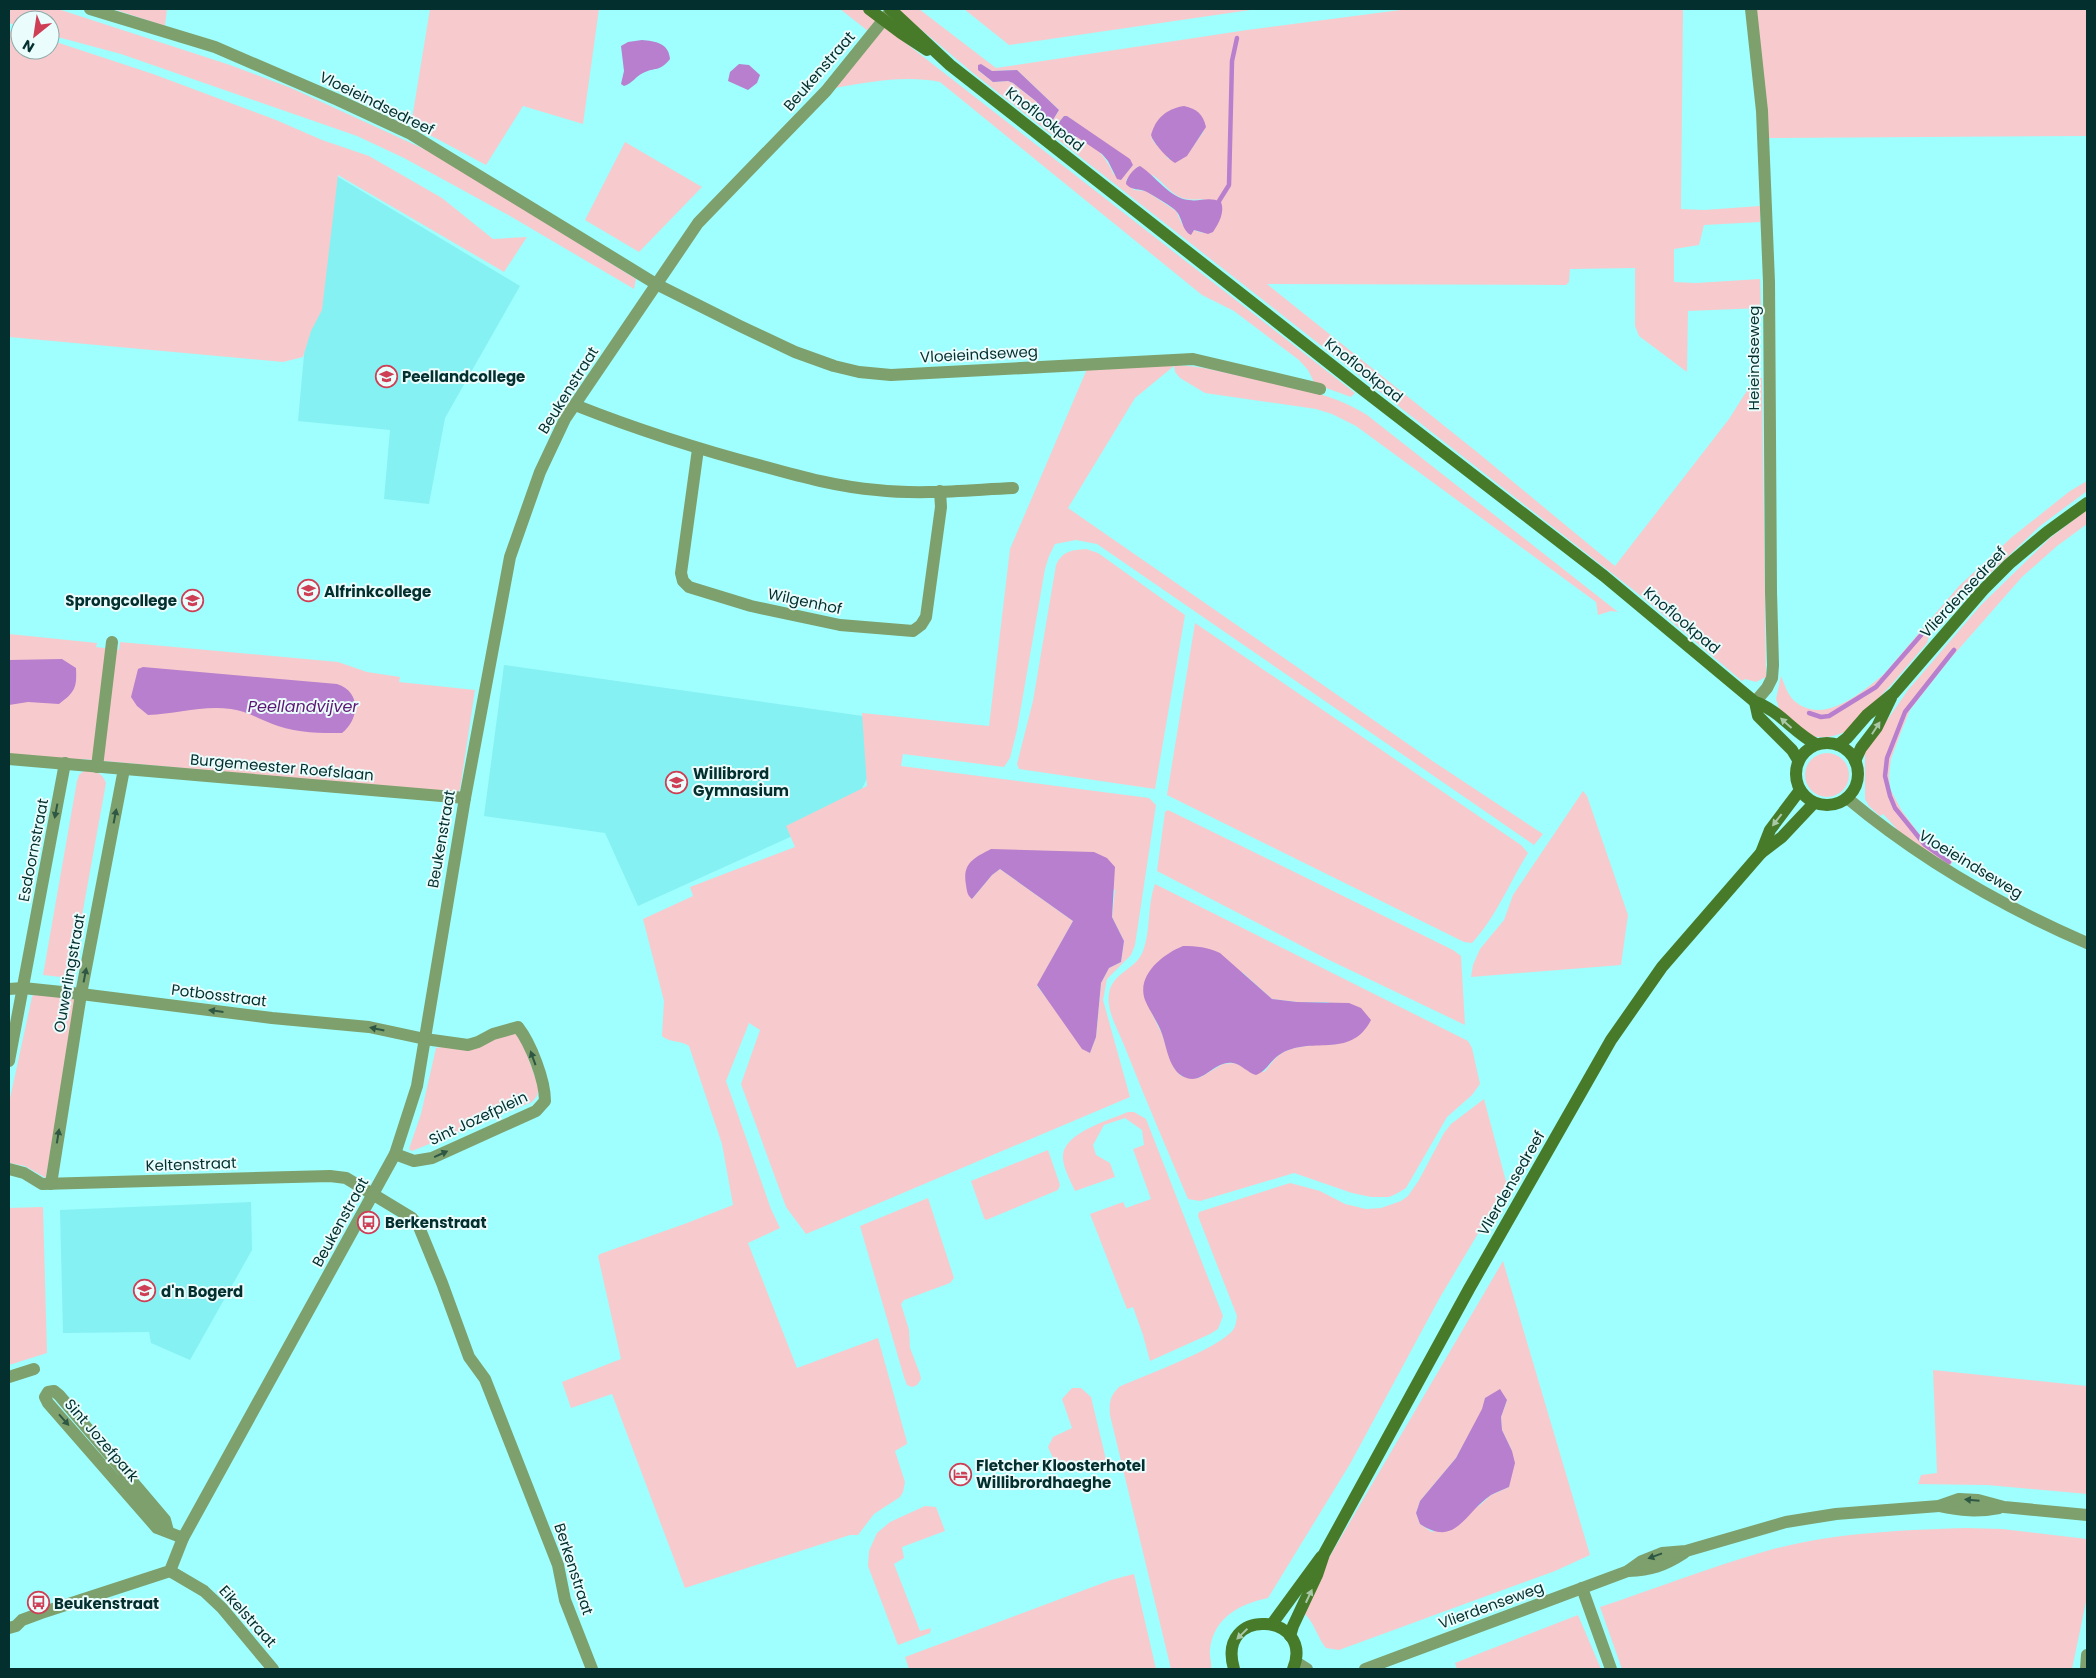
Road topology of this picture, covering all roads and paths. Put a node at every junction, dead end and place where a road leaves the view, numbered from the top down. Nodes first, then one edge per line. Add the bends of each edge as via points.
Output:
1 (90, 9) edge
2 (869, 9) edge
3 (1752, 9) edge
4 (889, 12) edge
5 (656, 284) junction
6 (1320, 389) dead end
7 (575, 405) junction
8 (698, 449) junction
9 (1013, 488) dead end
10 (940, 491) junction
11 (2087, 503) edge
12 (112, 642) dead end
13 (1894, 693) junction
14 (1755, 702) junction
15 (1816, 744) junction
16 (1838, 745) junction
17 (9, 759) edge
18 (1798, 760) junction
19 (1855, 761) junction
20 (66, 763) junction
21 (97, 767) junction
22 (124, 769) junction
23 (1800, 790) junction
24 (464, 798) junction
25 (1847, 798) junction
26 (1814, 803) junction
27 (1761, 853) junction
28 (2087, 943) edge
29 (24, 988) junction
30 (9, 989) edge
31 (81, 994) junction
32 (425, 1039) junction
33 (9, 1061) edge
34 (395, 1154) junction
35 (9, 1169) edge
36 (51, 1184) junction
37 (374, 1195) junction
38 (34, 1369) dead end
39 (9, 1377) edge
40 (2087, 1515) edge
41 (168, 1532) junction
42 (184, 1538) junction
43 (1324, 1554) junction
44 (170, 1571) junction
45 (1582, 1588) junction
46 (1272, 1624) junction
47 (9, 1628) edge
48 (1290, 1636) junction
49 (2087, 1655) edge
50 (1294, 1666) edge
51 (273, 1669) edge
52 (592, 1669) edge
53 (1234, 1669) edge
54 (1308, 1669) edge
55 (1365, 1669) edge
56 (1611, 1669) edge
57 (2086, 1669) edge

1 - 5 street, Vloeieindsedreef via 215,47 409,132
2 - 4 main road, Knoflookpad
3 - 14 street, Heieindseweg via 1762,111 1769,282 1773,665 1772,678
4 - 5 street, Beukenstraat via 826,91 698,224
4 - 14 main road, Knoflookpad via 950,65 1604,576
5 - 6 street, Vloeieindseweg via 795,352 859,372 891,375 1193,360
5 - 7 street, Beukenstraat
7 - 8 street
7 - 24 street, Beukenstraat via 540,472 510,557
8 - 10 street via 827,483 878,491
8 - 10 street, Wilgenhof via 682,581 689,587 751,606 840,625 913,631 921,625 926,617 941,507
9 - 10 street
11 - 13 main road, Vlierdensedreef via 2047,532 1983,590
12 - 21 street
13 - 16 main road, Vlierdensedreef
19 -> 13 main road, Vlierdensedreef
15 -> 14 main road, Knoflookpad via 1802,737 1767,706
14 - 18 main road, Knoflookpad via 1758,716
15 - 16 main road
15 - 18 main road
16 - 19 main road
17 - 20 street, Burgemeester Roefslaan
18 - 23 main road via 1795,770
19 - 25 main road via 1858,780
20 - 21 street, Burgemeester Roefslaan
20 -> 29 street, Esdoornstraat
21 - 22 street, Burgemeester Roefslaan
22 - 24 street, Burgemeester Roefslaan
31 -> 22 street, Ouwerlingstraat
23 - 26 main road
23 -> 27 main road, Vlierdensedreef via 1770,830
24 - 32 street, Beukenstraat
25 - 26 main road via 1832,805
25 - 28 street, Vloeieindseweg via 1901,841 1954,876 2037,922
26 - 27 main road, Vlierdensedreef via 1782,837
27 - 43 main road, Vlierdensedreef via 1662,967 1611,1040 1469,1289
29 - 30 street, Potbosstraat
29 - 31 street, Potbosstraat
29 - 33 street, Esdoornstraat
32 -> 31 street, Potbosstraat via 369,1027
36 -> 31 street, Ouwerlingstraat
32 - 34 street, Beukenstraat via 417,1086
34 -> 32 street, Sint Jozefplein via 414,1161 432,1158 536,1112 545,1101 545,1089 525,1036 518,1027 468,1045
34 - 37 street, Beukenstraat
35 - 36 street, Keltenstraat via 24,1173 42,1184
36 - 37 street, Keltenstraat via 330,1176 346,1178
37 - 42 street, Beukenstraat
37 - 52 street, Berkenstraat via 412,1218 419,1228 469,1358 485,1379 492,1396 558,1565 565,1600
38 - 39 street
40 - 45 street, Vlierdenseweg via 1959,1499 1939,1506 1836,1514 1794,1521 1686,1551 1648,1570 1628,1571
41 -> 41 street, Sint Jozefpark via 164,1520 59,1395 54,1391 48,1392 45,1398 48,1403 157,1528
41 - 42 street, Sint Jozefpark
42 - 44 street, Beukenstraat
43 - 46 main road, Vlierdensedreef
48 -> 43 main road, Vlierdensedreef
44 - 47 street via 41,1613
44 - 51 street, Eikelstraat via 204,1591 222,1608
45 - 55 street, Vlierdenseweg
45 - 56 street
46 - 48 main road
46 -> 53 main road via 1256,1624 1242,1630 1233,1642 1230,1658
48 - 50 main road via 1296,1652
49 - 57 street
50 - 54 street

